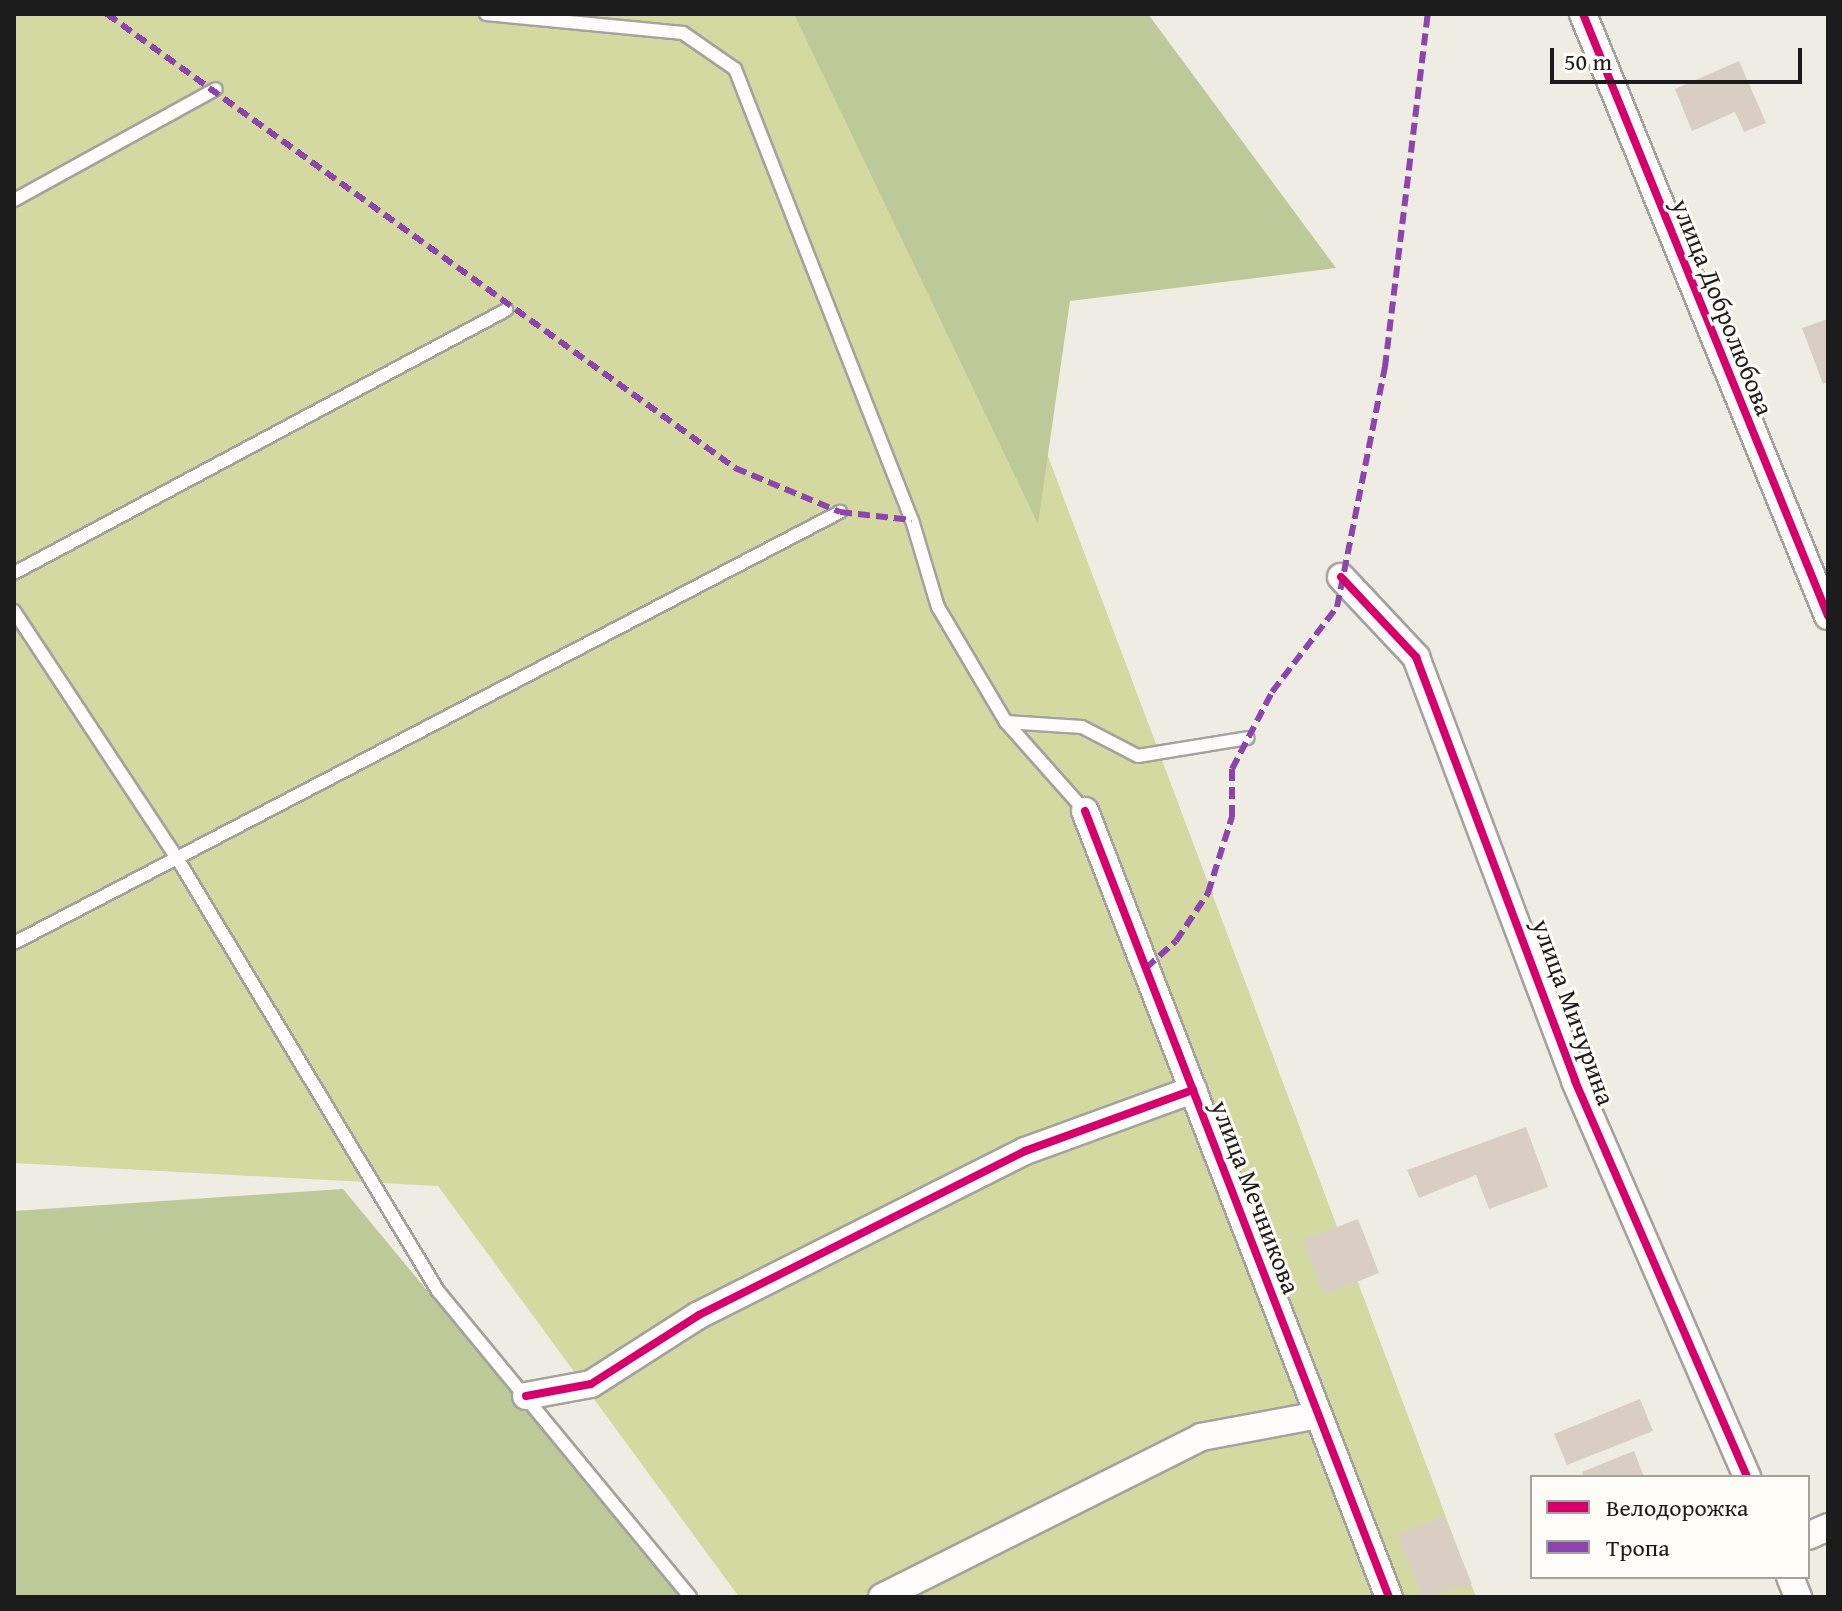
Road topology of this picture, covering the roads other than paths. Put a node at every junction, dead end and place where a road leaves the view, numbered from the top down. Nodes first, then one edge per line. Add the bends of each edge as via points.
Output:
1 (486, 14) edge
2 (1583, 14) edge
3 (216, 89) dead end
4 (14, 200) edge
5 (506, 310) dead end
6 (840, 512) dead end
7 (14, 573) edge
8 (1341, 577) dead end
9 (14, 611) edge
10 (1828, 616) edge
11 (1006, 722) junction
12 (1248, 738) dead end
13 (1085, 811) joint
14 (177, 858) junction
15 (14, 943) edge
16 (1193, 1090) junction
17 (526, 1396) junction
18 (1318, 1415) junction
19 (1746, 1475) edge
20 (690, 1597) edge
21 (882, 1597) edge
22 (1389, 1597) edge

1 - 11 lane via 683,33 735,69 912,520 938,607
2 - 10 street, улица Добролюбова
3 - 4 lane
5 - 7 lane
6 - 14 lane
8 - 19 street, улица Мичурина via 1416,657 1575,1081
9 - 14 lane
11 - 12 lane via 1082,727 1138,756
11 - 13 lane
13 - 16 street, улица Мечникова
14 - 15 lane
14 - 17 lane via 438,1291
16 - 17 street via 1025,1151 699,1315 591,1384
16 - 18 street, улица Мечникова
17 - 20 lane
18 - 21 street via 1201,1437
18 - 22 street, улица Мечникова

